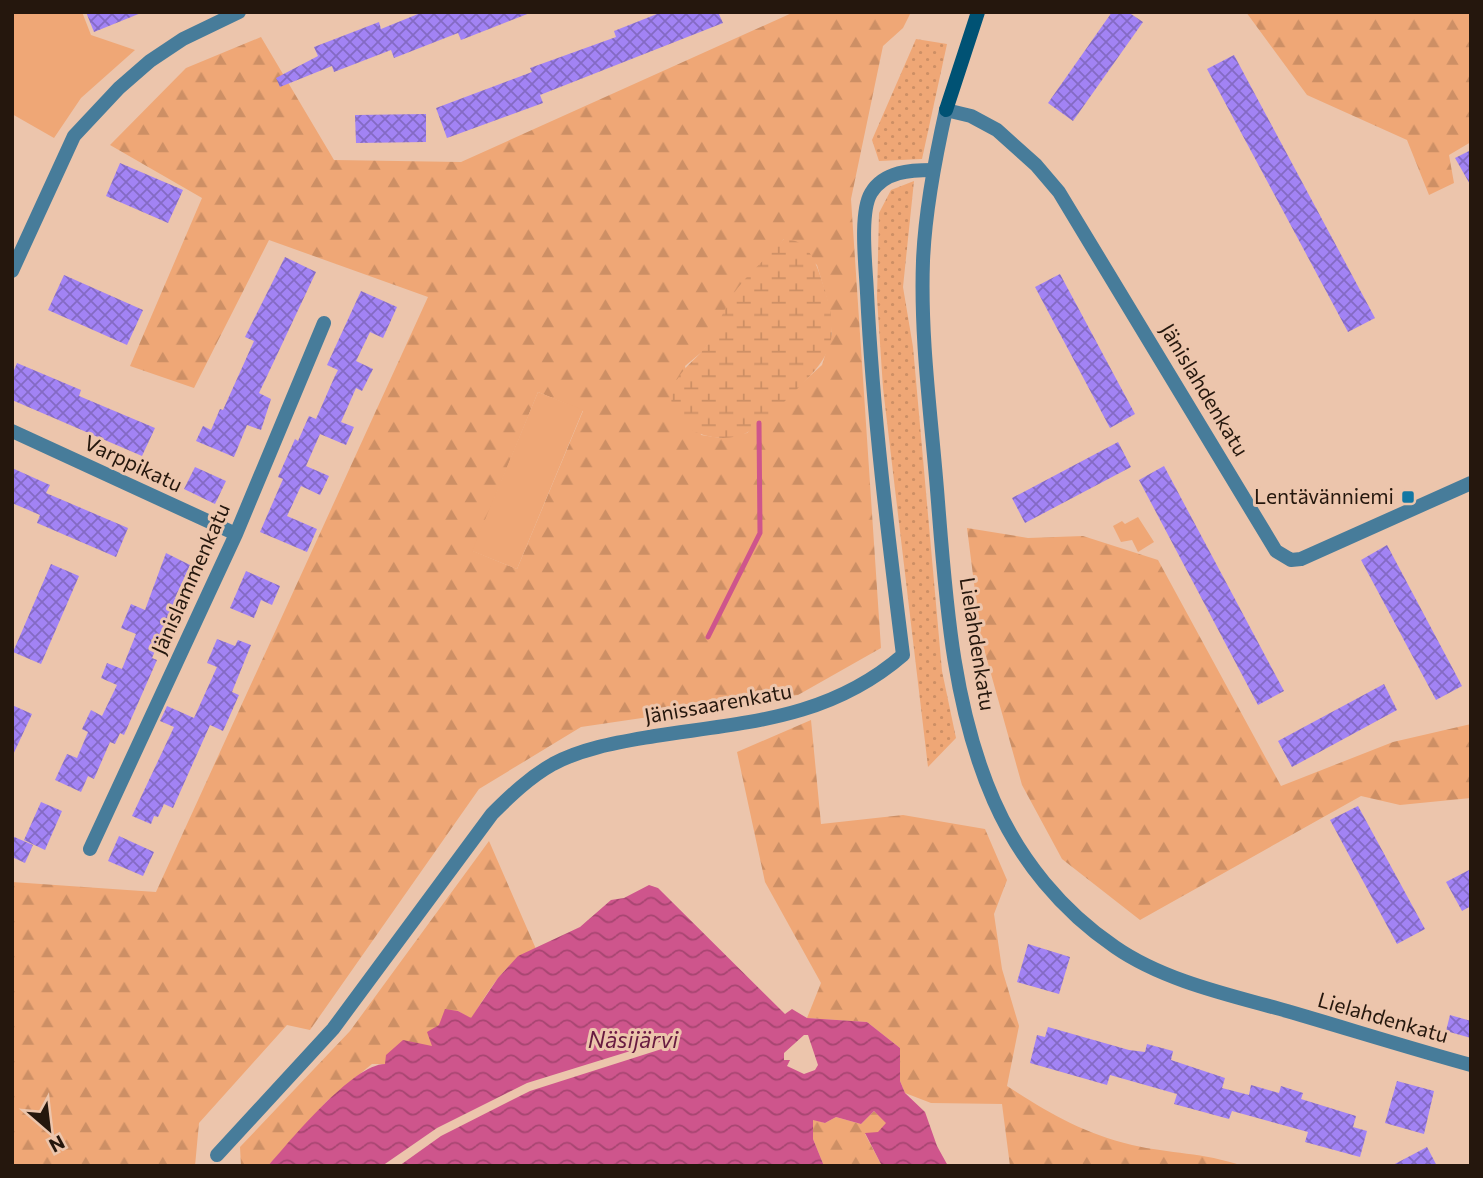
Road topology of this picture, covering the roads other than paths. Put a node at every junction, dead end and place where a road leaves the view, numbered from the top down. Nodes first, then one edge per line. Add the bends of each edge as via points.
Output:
1 (239, 12) edge
2 (978, 12) edge
3 (946, 110) junction
4 (933, 170) junction
5 (12, 271) edge
6 (324, 323) dead end
7 (12, 431) edge
8 (1471, 483) edge
9 (236, 534) junction
10 (90, 849) dead end
11 (1471, 1065) edge
12 (217, 1155) dead end

1 - 5 street via 150,61 75,136
2 - 3 main road, Lielahdenkatu
3 - 4 street, Lielahdenkatu
3 - 8 street, Jänislahdenkatu via 971,116 997,130 1051,180 1284,558 1301,558
4 - 11 street, Lielahdenkatu via 923,261 924,319 956,671 973,743 1013,839 1057,897 1115,947 1148,966 1210,989
4 - 12 street, Jänissaarenkatu via 910,170 884,179 869,194 866,205 876,435 903,655 853,692 796,714 601,745 554,763 518,788 492,814 333,1029
6 - 9 street, Jänislammenkatu
7 - 9 street, Varppikatu
9 - 10 street, Jänislammenkatu

